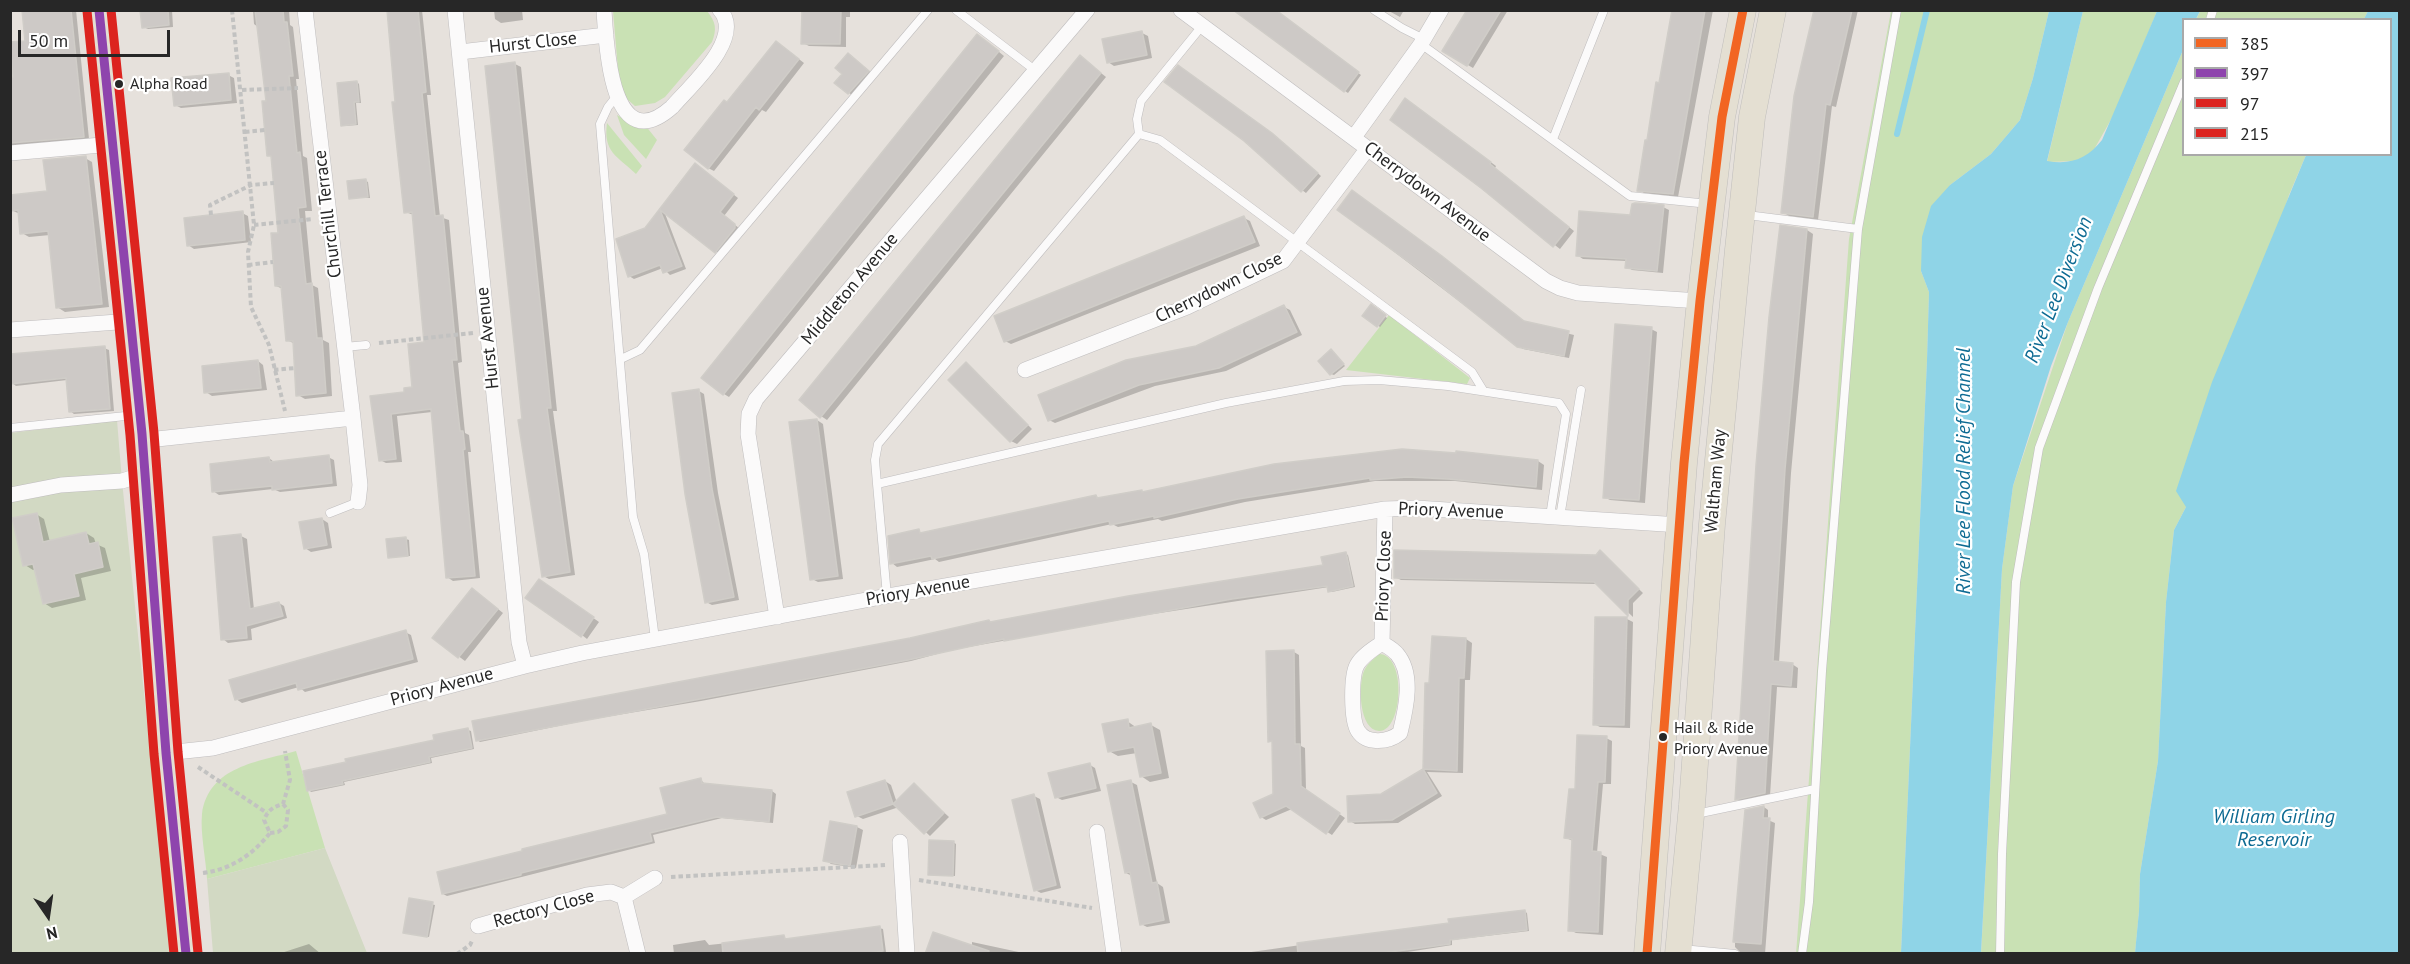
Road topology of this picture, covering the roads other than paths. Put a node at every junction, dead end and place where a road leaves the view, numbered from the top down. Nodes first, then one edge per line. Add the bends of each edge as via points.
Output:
1 (99, 10) edge
2 (305, 10) edge
3 (455, 10) edge
4 (604, 10) edge
5 (720, 10) edge
6 (928, 10) edge
7 (956, 10) edge
8 (1088, 10) edge
9 (1180, 10) edge
10 (1374, 10) edge
11 (1441, 10) edge
12 (1604, 10) edge
13 (1743, 10) edge
14 (1773, 10) edge
15 (1898, 10) edge
16 (1202, 26) junction
17 (606, 35) junction
18 (1423, 41) junction
19 (459, 52) junction
20 (1036, 71) junction
21 (2182, 87) edge
22 (616, 97) junction
23 (1138, 134) junction
24 (1354, 137) junction
25 (1553, 139) junction
26 (113, 144) junction
27 (1368, 148) junction
28 (10, 153) edge
29 (1711, 204) junction
30 (1743, 214) junction
31 (1858, 229) junction
32 (1299, 242) junction
33 (1706, 248) junction
34 (1738, 250) junction
35 (1700, 301) junction
36 (131, 321) junction
37 (10, 330) edge
38 (366, 345) road end
39 (344, 347) junction
40 (621, 359) junction
41 (1025, 370) dead end
42 (1694, 370) junction
43 (1727, 372) junction
44 (1483, 390) junction
45 (1581, 390) dead end
46 (353, 418) junction
47 (141, 424) junction
48 (10, 428) edge
49 (1684, 463) junction
50 (1717, 464) junction
51 (144, 474) junction
52 (877, 484) junction
53 (10, 495) edge
54 (358, 502) joint
55 (1385, 509) junction
56 (330, 513) dead end
57 (1555, 517) junction
58 (1680, 525) junction
59 (1676, 591) junction
60 (1706, 593) junction
61 (887, 596) junction
62 (777, 617) junction
63 (655, 639) junction
64 (1382, 643) junction
65 (525, 666) junction
66 (166, 753) junction
67 (1815, 789) junction
68 (1660, 806) junction
69 (1692, 810) junction
70 (1097, 832) dead end
71 (900, 842) dead end
72 (655, 878) road end
73 (624, 897) junction
74 (478, 926) dead end
75 (1678, 951) edge
76 (186, 954) edge
77 (638, 954) edge
78 (907, 954) edge
79 (1114, 954) edge
80 (1647, 954) edge
81 (1735, 954) edge
82 (1802, 954) edge
83 (2000, 954) edge

1 - 26 main road
2 - 39 street, Churchill Terrace
3 - 19 street, Hurst Avenue
4 - 17 street
5 - 22 street via 728,24 721,49 664,114 644,120 632,117
6 - 40 lane via 640,350
7 - 20 lane
8 - 20 street, Middleton Avenue
9 - 16 street, Cherrydown Avenue
10 - 18 lane
11 - 18 street
12 - 25 lane
13 - 29 main road, Waltham Way via 1722,117
14 - 30 main road, Waltham Way via 1752,117
15 - 31 lane
16 - 23 lane via 1141,101
16 - 24 street, Cherrydown Avenue
17 - 19 street, Hurst Close
17 - 22 street
18 - 24 street
18 - 25 lane
19 - 65 street, Hurst Avenue via 519,642
20 - 62 street, Middleton Avenue via 756,399 748,414
21 - 83 lane via 2098,288 2039,448 2016,582
22 - 40 lane via 600,124
23 - 32 lane via 1160,140
23 - 52 lane via 878,444
24 - 27 street, Cherrydown Avenue
25 - 29 lane via 1630,196
26 - 28 street
26 - 36 main road
27 - 32 street, Cherrydown Close
27 - 35 street, Cherrydown Avenue via 1560,288 1578,293
29 - 33 main road, Waltham Way
30 - 31 lane
30 - 34 main road, Waltham Way
31 - 67 lane
32 - 41 street, Cherrydown Close via 1283,261 1198,302
32 - 44 lane via 1472,372
33 - 34 main road
33 - 35 main road, Waltham Way
34 - 43 main road, Waltham Way
35 - 42 main road, Waltham Way
36 - 37 street
36 - 47 main road
38 - 39 lane
39 - 46 street, Churchill Terrace
40 - 63 lane via 633,517 645,554
42 - 43 main road
42 - 49 main road, Waltham Way
43 - 50 main road, Waltham Way
44 - 52 lane via 1379,380 1344,381 1226,403
44 - 57 lane via 1559,403 1566,414
45 - 57 lane
46 - 47 street via 158,440
46 - 54 street, Churchill Terrace via 360,485
47 - 48 lane
47 - 51 main road
49 - 50 main road
49 - 58 main road, Waltham Way
50 - 60 main road, Waltham Way
51 - 53 street via 122,481 61,484
51 - 66 main road
52 - 61 lane
54 - 56 lane, Churchill Terrace
55 - 57 street, Priory Avenue
55 - 61 street, Priory Avenue
55 - 64 street, Priory Close
57 - 58 street, Priory Avenue
58 - 59 main road, Waltham Way
59 - 60 main road
59 - 68 main road, Waltham Way
60 - 69 main road, Waltham Way
61 - 62 street, Priory Avenue
62 - 63 street, Priory Avenue
63 - 65 street, Priory Avenue
64 - 64 street, Priory Close via 1402,661 1407,683 1400,733 1376,741 1358,731 1354,720 1353,677 1362,658
65 - 66 street, Priory Avenue via 213,748
66 - 76 main road
67 - 69 lane
67 - 82 lane
68 - 69 main road
68 - 80 main road, Waltham Way
69 - 75 main road, Waltham Way
70 - 79 street
71 - 78 street
72 - 73 street
73 - 74 street, Rectory Close via 611,892 587,895
73 - 77 street
75 - 81 lane

